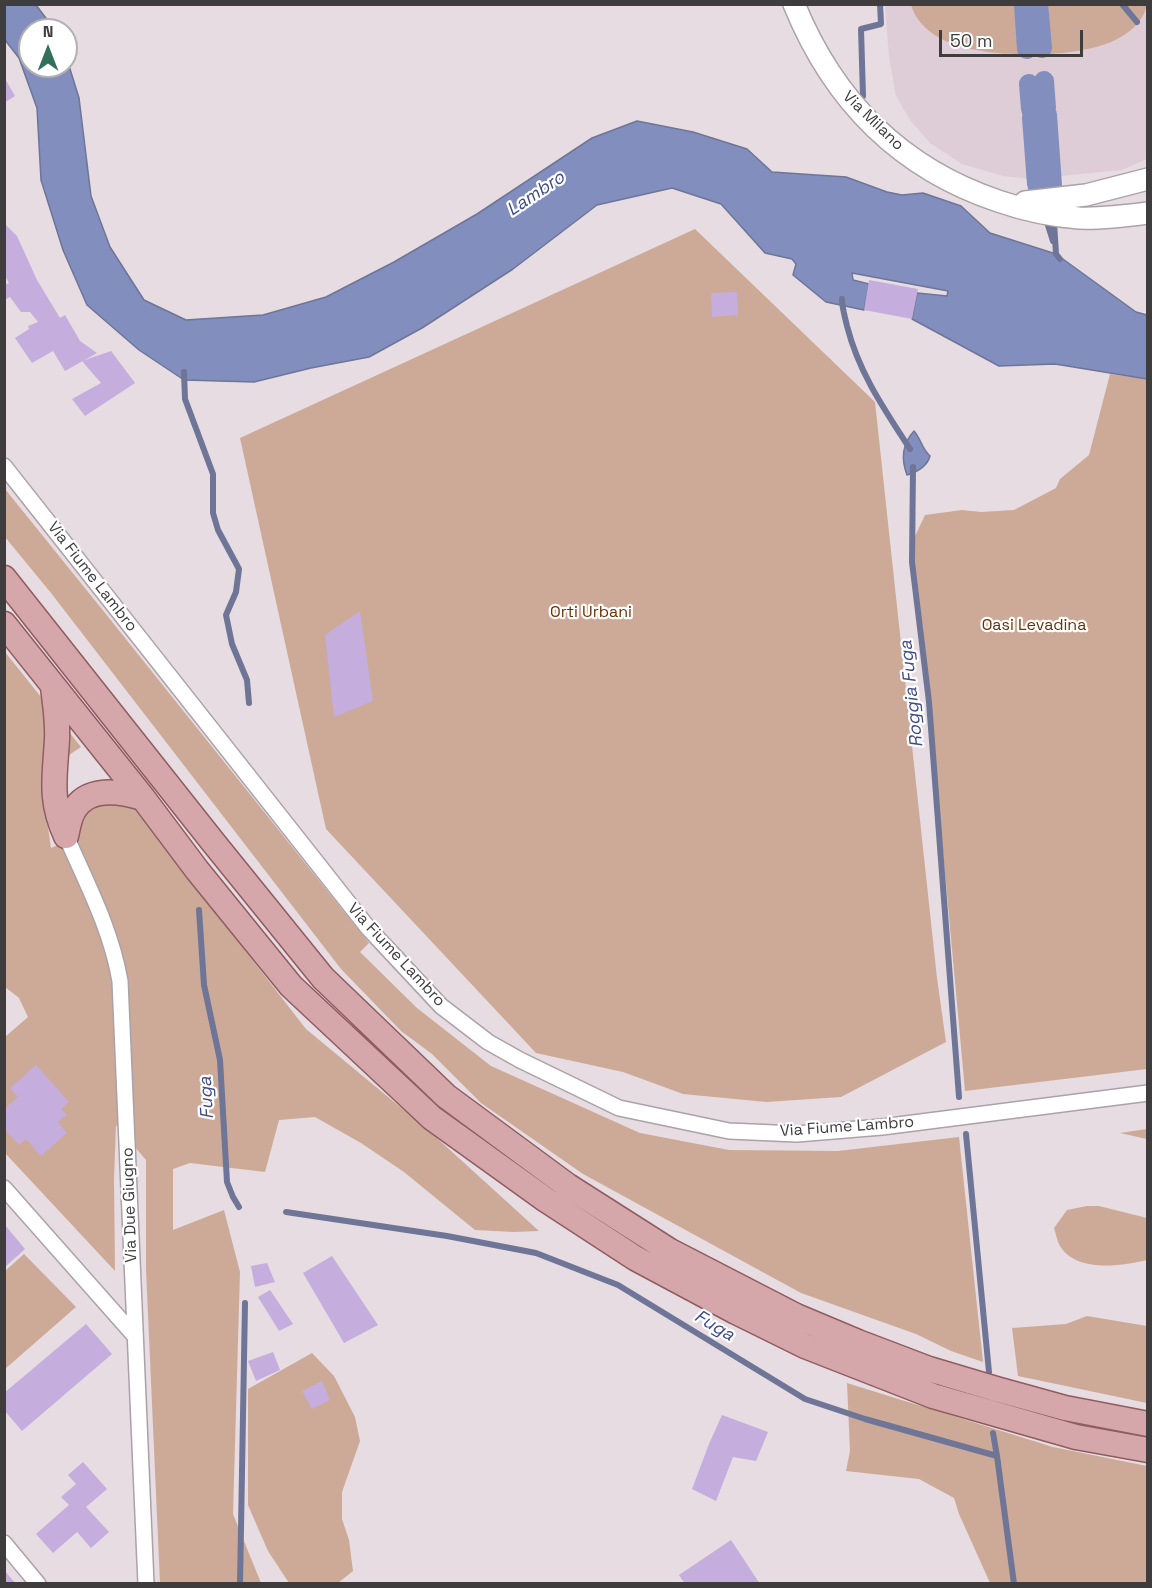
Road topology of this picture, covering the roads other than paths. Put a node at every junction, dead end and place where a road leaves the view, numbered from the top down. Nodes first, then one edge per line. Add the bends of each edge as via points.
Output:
1 (794, 4) edge
2 (1148, 178) edge
3 (991, 199) junction
4 (1148, 213) edge
5 (4, 466) edge
6 (4, 578) edge
7 (4, 624) edge
8 (53, 687) junction
9 (143, 798) junction
10 (66, 836) junction
11 (1148, 1093) edge
12 (4, 1188) edge
13 (134, 1335) junction
14 (1148, 1424) edge
15 (1148, 1450) edge
16 (4, 1544) edge
17 (38, 1584) edge
18 (146, 1584) edge

1 - 3 street, Via Milano via 828,72 867,121 924,166
2 - 3 street, Via Milano via 1055,200
3 - 4 street, Via Milano via 1063,216
5 - 11 street, Via Fiume Lambro via 369,929 441,1006 488,1042 520,1060 619,1108 729,1131 797,1134 882,1127
6 - 14 main road via 323,978 446,1096 568,1186 670,1251 796,1316 929,1369 1065,1408
7 - 8 main road
8 - 9 main road
8 - 10 main road via 57,737 53,788
9 - 10 main road via 104,791 85,798 73,811
9 - 15 main road via 291,986 432,1118 598,1235 736,1312 869,1373 1003,1417 1076,1437
10 - 13 street, Via Due Giugno via 105,925 120,981
12 - 13 street
13 - 18 street, Via Due Giugno
16 - 17 street

